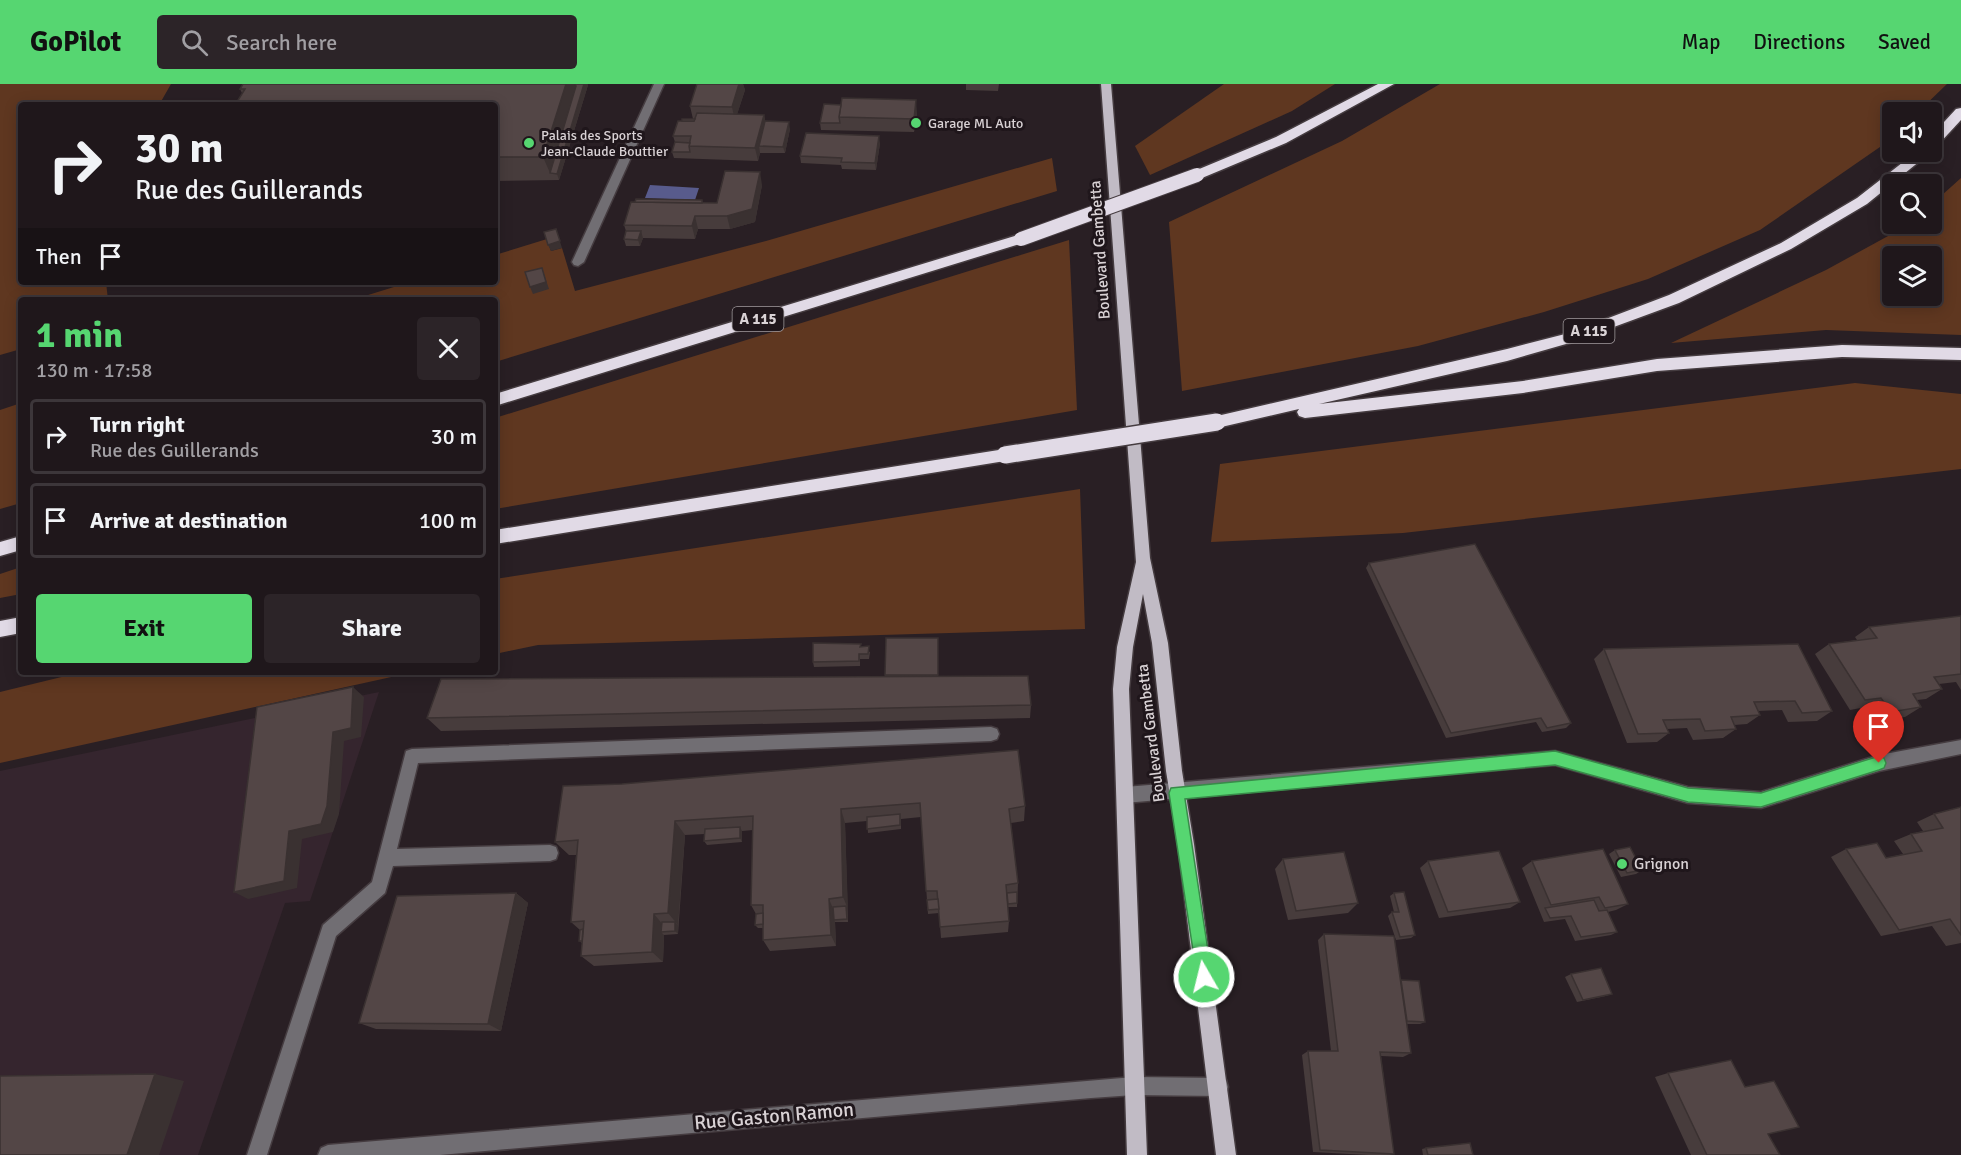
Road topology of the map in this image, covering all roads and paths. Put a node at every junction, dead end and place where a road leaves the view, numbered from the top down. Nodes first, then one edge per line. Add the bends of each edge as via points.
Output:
1 (659, 84) edge
2 (1106, 84) edge
3 (1388, 84) edge
4 (1961, 112) edge
5 (1942, 132) edge
6 (1912, 162) edge
7 (578, 262) dead end
8 (1961, 354) edge
9 (498, 398) edge
10 (1217, 422) junction
11 (498, 537) edge
12 (18, 544) edge
13 (0, 549) edge
14 (1143, 558) junction
15 (18, 626) edge
16 (0, 630) edge
17 (991, 734) edge
18 (1961, 747) edge
19 (1177, 793) junction
20 (1125, 795) junction
21 (550, 853) dead end
22 (386, 858) junction
23 (1134, 1086) junction
24 (1219, 1087) junction
25 (257, 1155) edge
26 (328, 1155) edge
27 (1137, 1155) edge
28 (1226, 1155) edge

1 - 7 street
2 - 14 main road, Boulevard Gambetta
3 - 9 highway, A 115, bridge via 1281,140 1021,239
4 - 5 highway
6 - 10 highway, A 115 via 1863,201 1786,246 1674,299 1573,337
8 - 10 highway via 1842,351 1657,365 1523,387
10 - 11 highway, A 115, bridge
12 - 13 highway
14 - 19 main road, Boulevard Gambetta via 1160,644
14 - 20 main road, Boulevard Gambetta via 1125,647 1121,689
15 - 16 highway
17 - 22 street via 412,756
18 - 19 street via 1879,763 1761,800 1688,795 1555,758
19 - 20 street
19 - 24 main road, Boulevard Gambetta
20 - 23 main road, Boulevard Gambetta
21 - 22 street
22 - 25 street via 379,887 329,931
23 - 24 street, Rue Gaston Ramon
23 - 26 street, Rue Gaston Ramon
23 - 27 main road, Boulevard Gambetta
24 - 28 main road, Boulevard Gambetta

